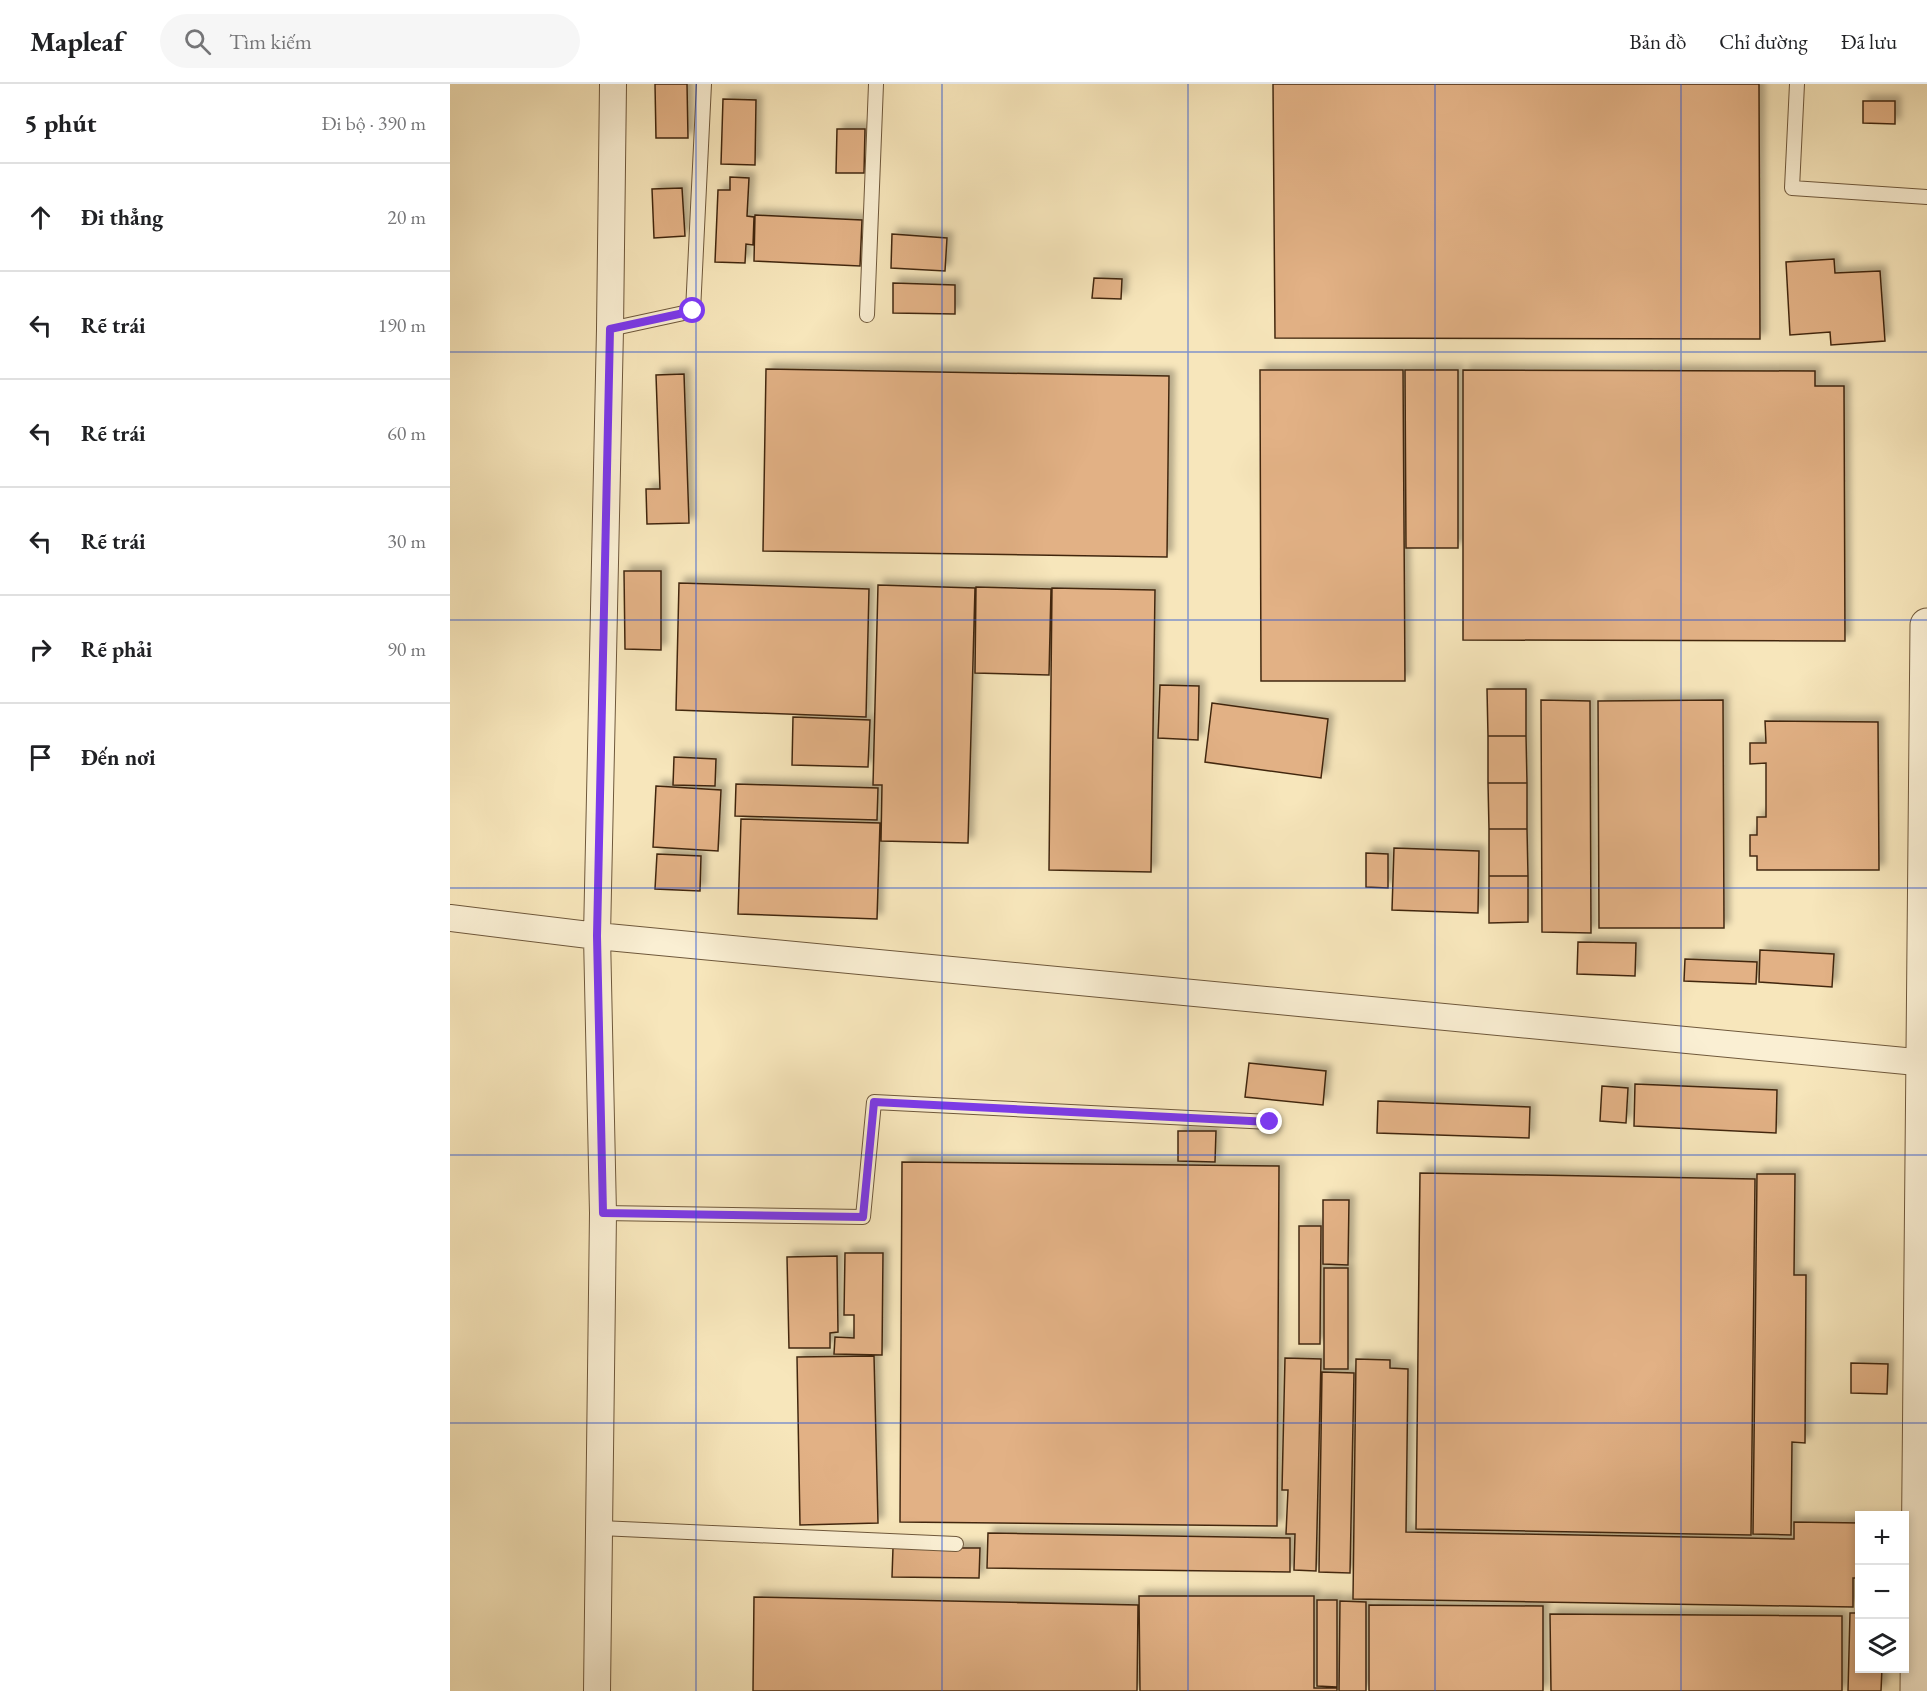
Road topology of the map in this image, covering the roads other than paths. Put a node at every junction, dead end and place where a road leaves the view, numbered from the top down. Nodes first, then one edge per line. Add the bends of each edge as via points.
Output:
1 (613, 84) edge
2 (704, 84) edge
3 (876, 84) edge
4 (1797, 84) edge
5 (1927, 197) edge
6 (867, 315) dead end
7 (610, 329) junction
8 (1927, 625) edge
9 (450, 918) edge
10 (597, 936) junction
11 (1924, 1063) edge
12 (1270, 1122) dead end
13 (603, 1213) junction
14 (600, 1528) junction
15 (956, 1544) dead end
16 (597, 1691) edge
17 (1917, 1691) edge

1 - 7 street
2 - 7 lane via 693,311
3 - 6 lane
4 - 5 lane via 1792,188
7 - 10 street
8 - 11 street
9 - 10 street
10 - 11 street
10 - 13 street
11 - 17 street
12 - 13 lane via 874,1102 863,1217
13 - 14 street
14 - 15 lane
14 - 16 street

